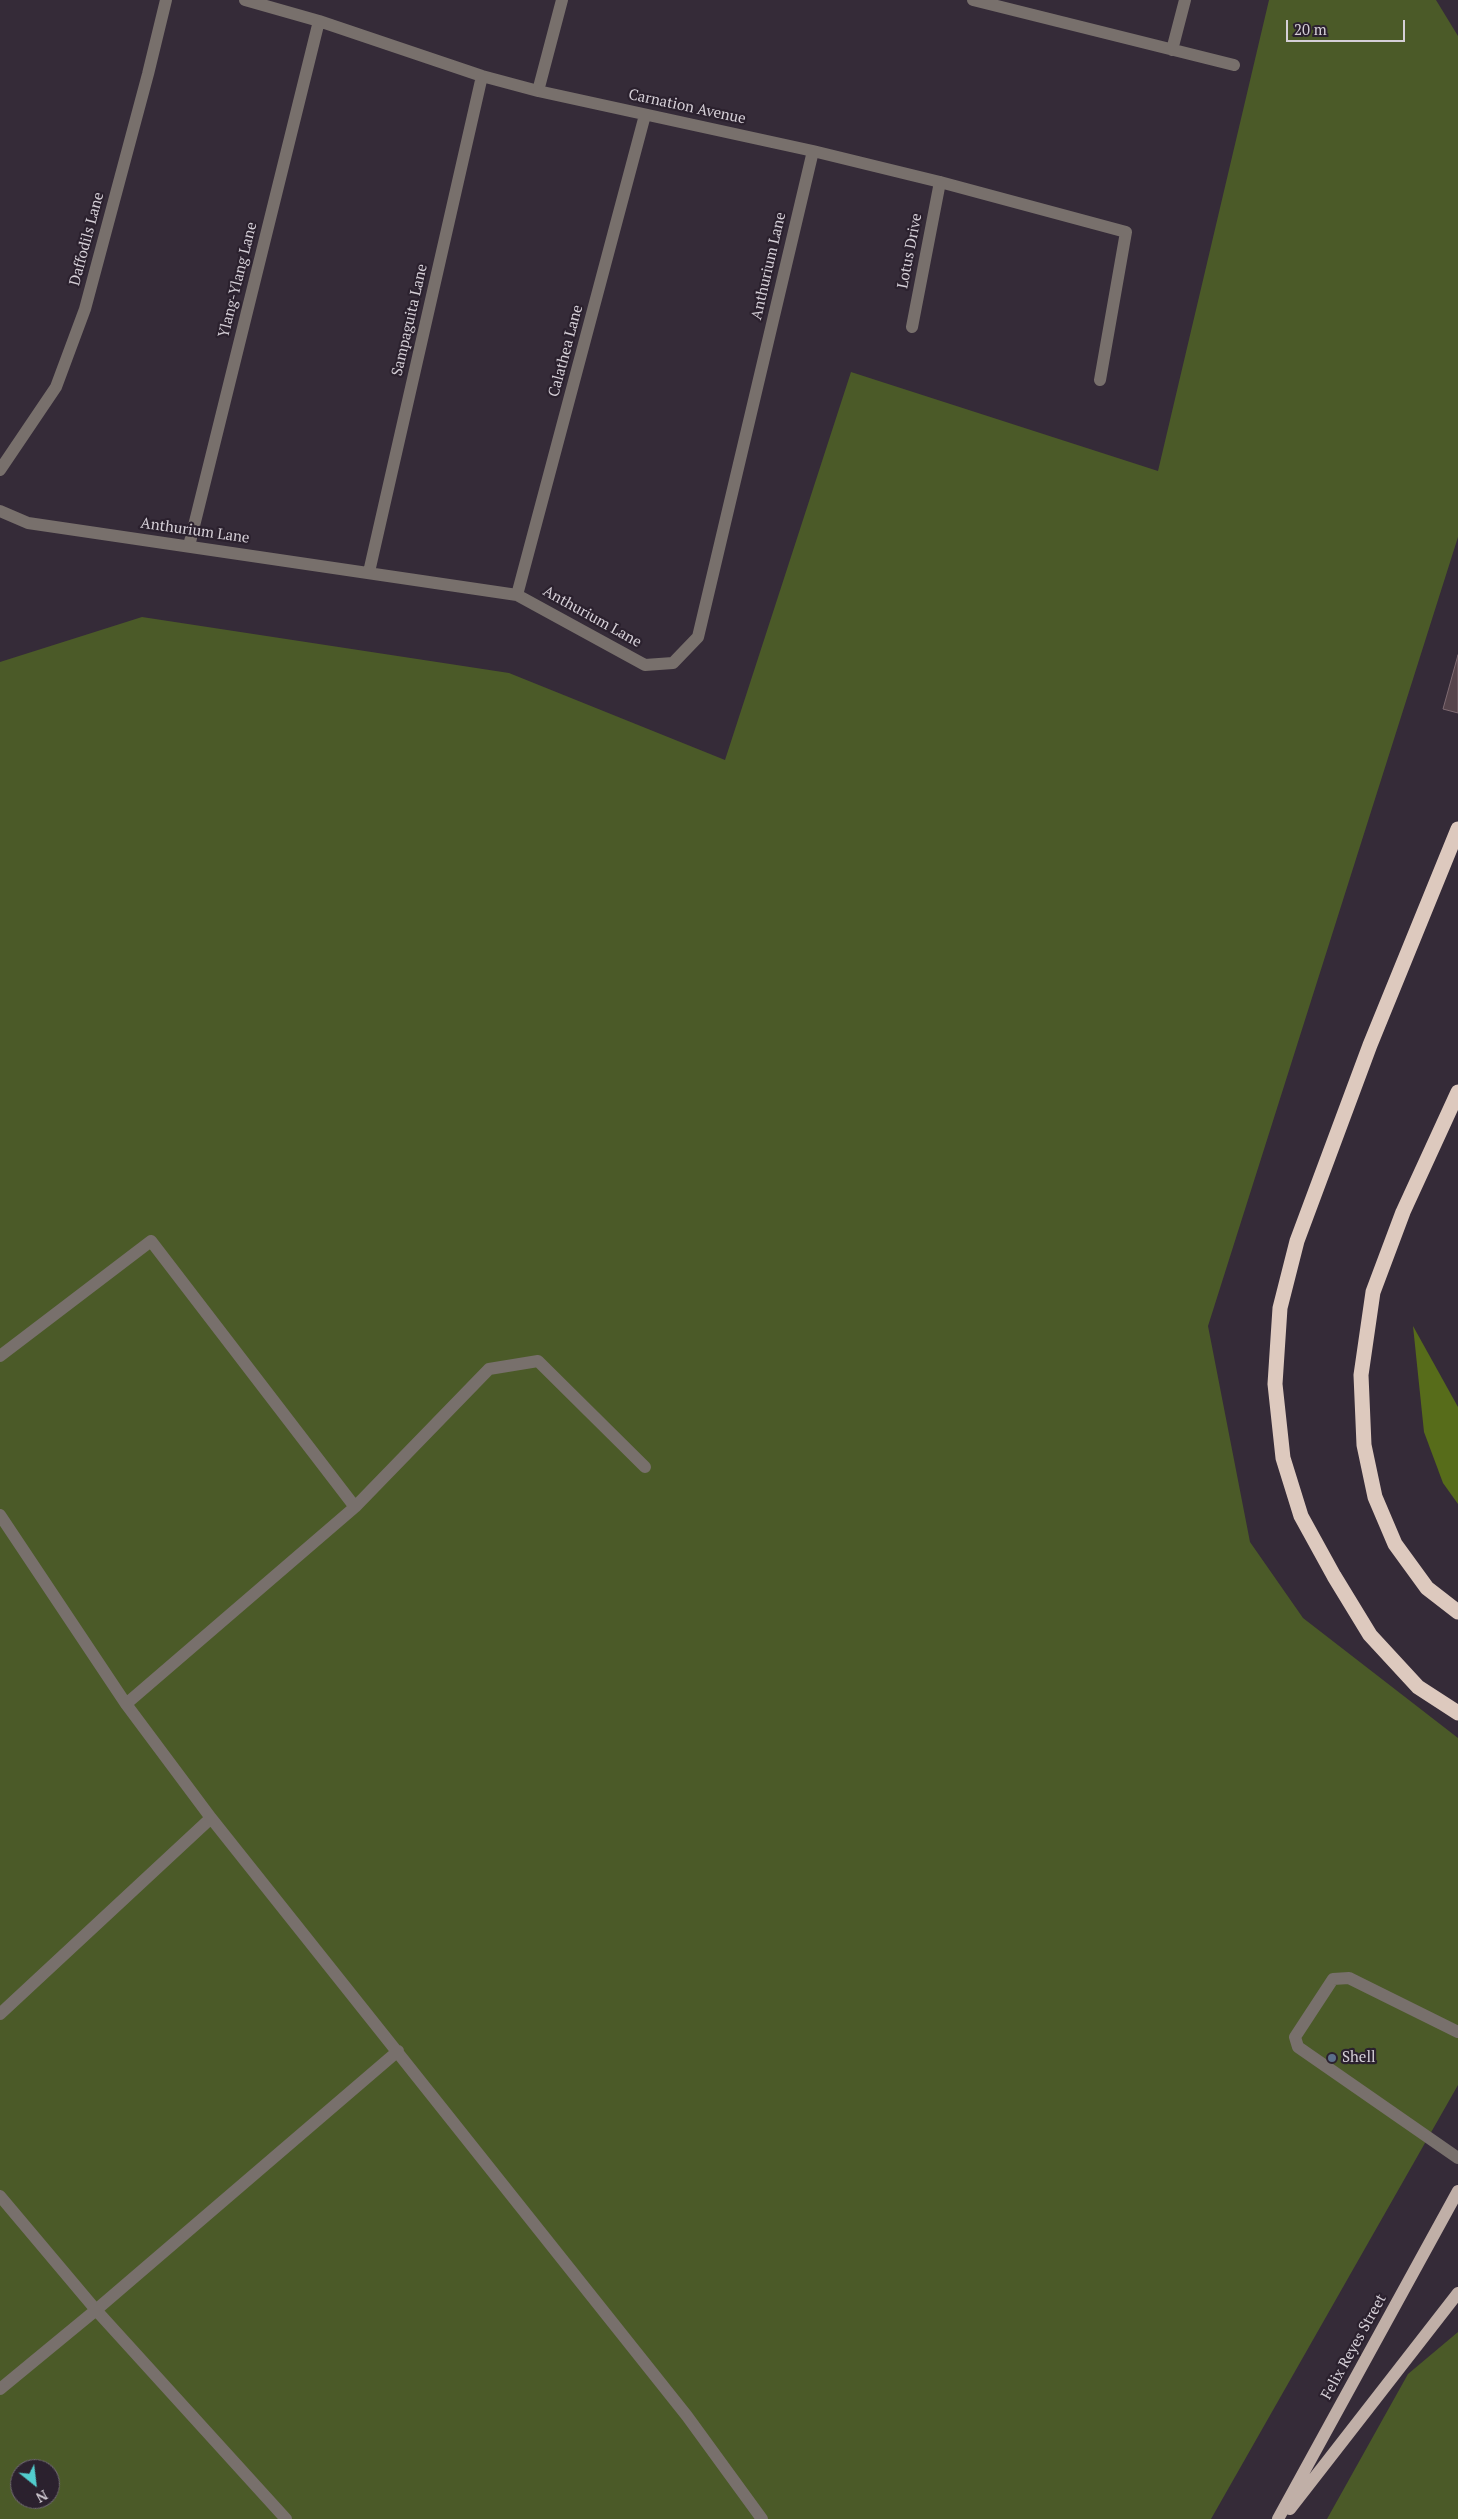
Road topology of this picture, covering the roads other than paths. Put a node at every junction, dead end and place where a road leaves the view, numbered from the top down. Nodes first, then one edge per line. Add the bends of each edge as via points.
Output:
1 (166, 0) edge
2 (245, 0) edge
3 (562, 0) edge
4 (973, 0) edge
5 (1184, 0) edge
6 (319, 21) junction
7 (1172, 50) junction
8 (1234, 65) dead end
9 (482, 76) junction
10 (538, 91) junction
11 (646, 115) junction
12 (813, 151) junction
13 (940, 182) junction
14 (912, 327) dead end
15 (1100, 380) dead end
16 (0, 470) edge
17 (0, 511) edge
18 (189, 546) junction
19 (369, 572) junction
20 (517, 595) junction
21 (1458, 829) edge
22 (1458, 1092) edge
23 (0, 1356) edge
24 (645, 1466) dead end
25 (355, 1507) junction
26 (0, 1515) edge
27 (1458, 1612) edge
28 (126, 1704) junction
29 (1458, 1713) edge
30 (211, 1818) junction
31 (0, 2014) edge
32 (1458, 2032) edge
33 (398, 2051) junction
34 (1458, 2158) edge
35 (1458, 2191) edge
36 (0, 2196) edge
37 (1458, 2293) edge
38 (96, 2310) junction
39 (0, 2389) edge
40 (286, 2519) edge
41 (762, 2519) edge
42 (1278, 2519) edge
43 (1283, 2519) edge

1 - 16 street, Daffodils Lane via 85,309 56,386
2 - 6 street, Carnation Avenue
3 - 10 street
4 - 7 street
5 - 7 street
6 - 9 street, Carnation Avenue
6 - 18 street, Ylang-Ylang Lane
7 - 8 street
9 - 10 street, Carnation Avenue
9 - 19 street, Sampaguita Lane
10 - 11 street, Carnation Avenue
11 - 12 street, Carnation Avenue
11 - 20 street, Calathea Lane
12 - 13 street, Carnation Avenue
12 - 20 street, Anthurium Lane via 698,637 673,663 645,665
13 - 14 street, Lotus Drive
13 - 15 street, Carnation Avenue via 1126,232
17 - 18 street, Anthurium Lane via 28,523
18 - 19 street, Anthurium Lane
19 - 20 street, Anthurium Lane
21 - 29 highway via 1370,1045 1297,1241 1280,1308 1275,1384 1283,1458 1300,1516 1370,1635 1418,1687
22 - 27 highway via 1403,1212 1373,1292 1362,1375 1364,1445 1375,1497 1395,1544 1427,1588
23 - 25 street via 151,1241
24 - 25 street via 538,1362 489,1369
25 - 28 street
26 - 28 street
28 - 30 street
30 - 31 street
30 - 33 street
32 - 34 street via 1349,1978 1333,1979 1295,2037 1298,2047
33 - 38 street
33 - 41 street via 687,2416
35 - 42 main road, Felix Reyes Street
36 - 38 street
37 - 43 main road
38 - 39 street
38 - 40 street

